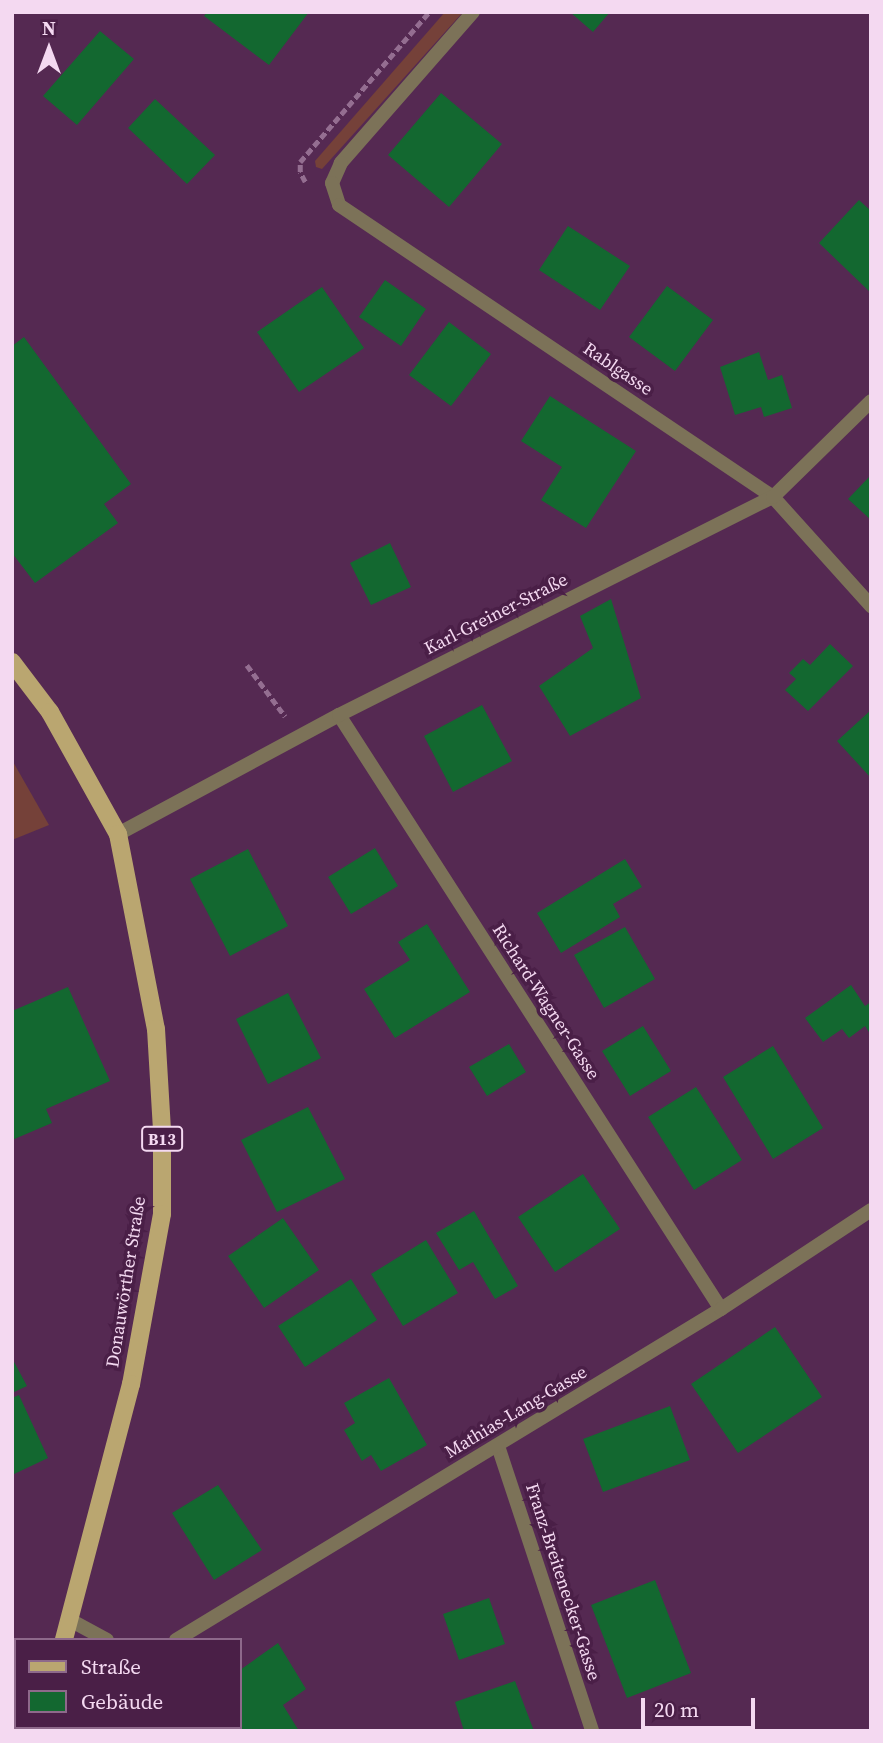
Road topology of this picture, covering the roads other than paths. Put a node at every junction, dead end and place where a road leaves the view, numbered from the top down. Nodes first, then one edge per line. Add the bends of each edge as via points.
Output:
1 (473, 12) edge
2 (871, 401) edge
3 (773, 497) junction
4 (871, 606) edge
5 (12, 662) edge
6 (339, 715) junction
7 (118, 834) junction
8 (871, 1210) edge
9 (721, 1309) junction
10 (498, 1446) junction
11 (70, 1620) junction
12 (65, 1638) edge
13 (103, 1638) edge
14 (180, 1638) edge
15 (592, 1731) edge

1 - 3 street, Rablgasse via 341,163 332,183 339,205
2 - 3 street, Karl-Greiner-Straße
3 - 4 street, Rablgasse
3 - 6 street, Karl-Greiner-Straße
5 - 7 main road, Donauwörther Straße / B13 via 50,712
6 - 7 street, Karl-Greiner-Straße
6 - 9 street, Richard-Wagner-Gasse
7 - 11 main road, Donauwörther Straße / B13 via 156,1029 162,1214 131,1384
8 - 9 street, Mathias-Lang-Gasse
9 - 10 street, Mathias-Lang-Gasse
10 - 14 street, Mathias-Lang-Gasse
10 - 15 street, Franz-Breitenecker-Gasse
11 - 12 main road, Donauwörther Straße / B13
11 - 13 street

